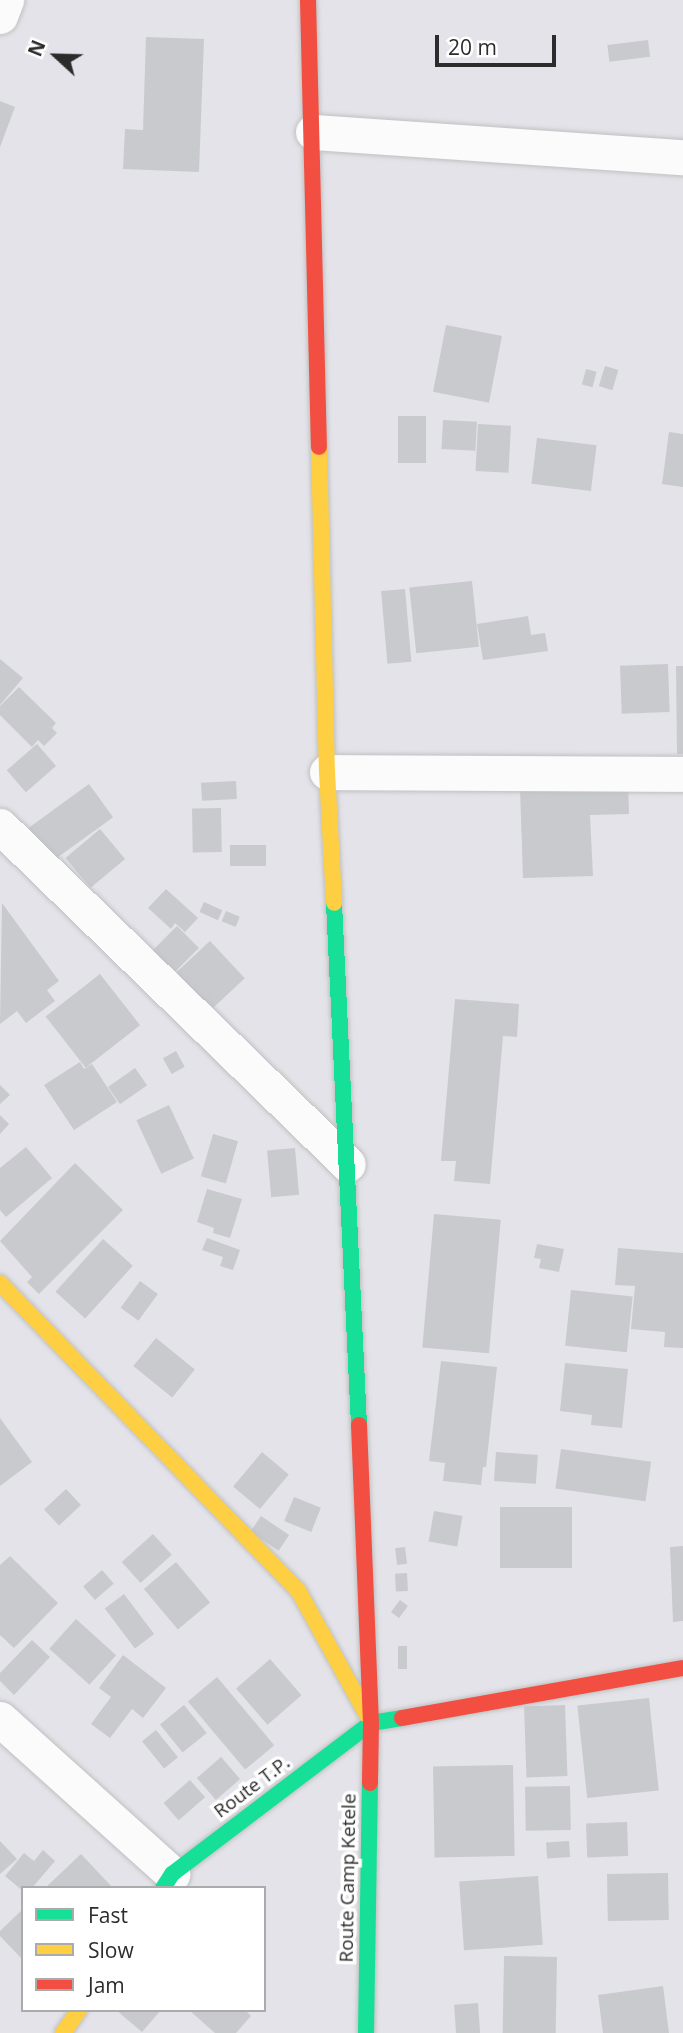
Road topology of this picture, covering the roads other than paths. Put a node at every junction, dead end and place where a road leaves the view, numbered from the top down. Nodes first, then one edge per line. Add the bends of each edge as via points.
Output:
1 (6, 0) edge
2 (308, 0) edge
3 (0, 16) edge
4 (313, 132) junction
5 (683, 157) edge
6 (327, 772) junction
7 (683, 774) edge
8 (0, 826) edge
9 (348, 1164) junction
10 (0, 1283) edge
11 (683, 1668) edge
12 (0, 1719) edge
13 (371, 1723) junction
14 (167, 1881) edge
15 (78, 2012) edge
16 (63, 2033) edge
17 (366, 2033) edge

1 - 3 street
2 - 4 street, Route Camp Ketele
4 - 5 street
4 - 6 street, Route Camp Ketele
6 - 7 street
6 - 9 street, Route Camp Ketele
8 - 9 street
9 - 13 street, Route Camp Ketele
10 - 13 street via 298,1590
11 - 13 street
12 - 14 street
13 - 14 street, Route T.P.
13 - 17 street, Route Camp Ketele
15 - 16 street

